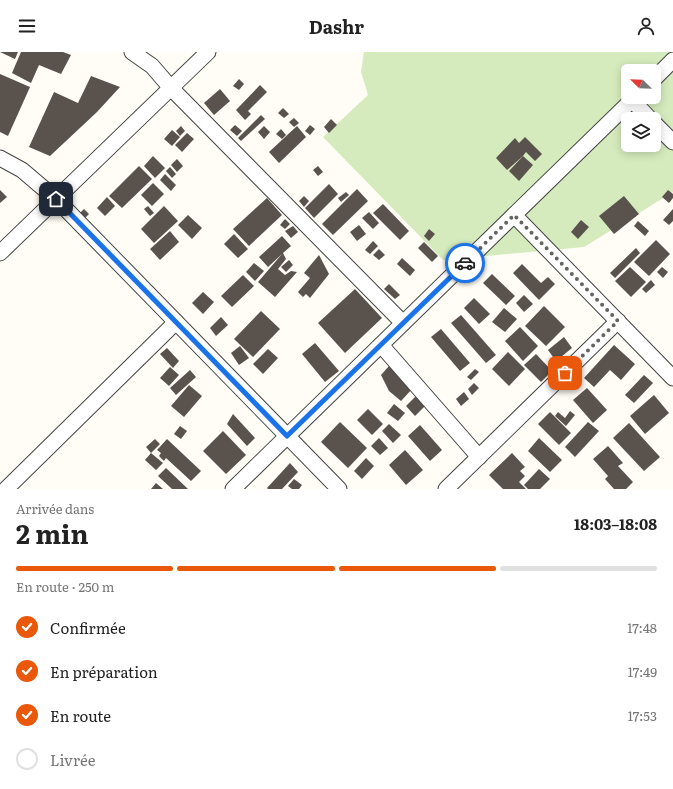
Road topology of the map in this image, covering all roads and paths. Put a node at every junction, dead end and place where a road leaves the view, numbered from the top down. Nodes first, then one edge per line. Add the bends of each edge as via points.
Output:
1 (132, 52) edge
2 (208, 52) edge
3 (673, 60) edge
4 (661, 72) edge
5 (171, 88) junction
6 (629, 104) edge
7 (638, 104) edge
8 (644, 112) edge
9 (661, 130) edge
10 (673, 142) edge
11 (0, 158) edge
12 (56, 199) junction
13 (514, 215) junction
14 (0, 253) edge
15 (618, 321) junction
16 (176, 322) junction
17 (404, 323) junction
18 (381, 345) junction
19 (673, 378) edge
20 (287, 436) junction
21 (479, 457) junction
22 (6, 489) edge
23 (233, 489) edge
24 (339, 489) edge
25 (446, 489) edge

1 - 5 street via 152,66
2 - 5 street
3 - 4 street
5 - 12 street
5 - 17 street
6 - 13 street
7 - 8 street
9 - 10 street
11 - 12 street via 22,170
12 - 14 street
12 - 16 street
13 - 15 street
13 - 17 street
15 - 19 street
15 - 21 street
16 - 20 street
16 - 22 street
17 - 18 street
18 - 20 street
18 - 21 street
20 - 23 street
20 - 24 street
21 - 25 street

